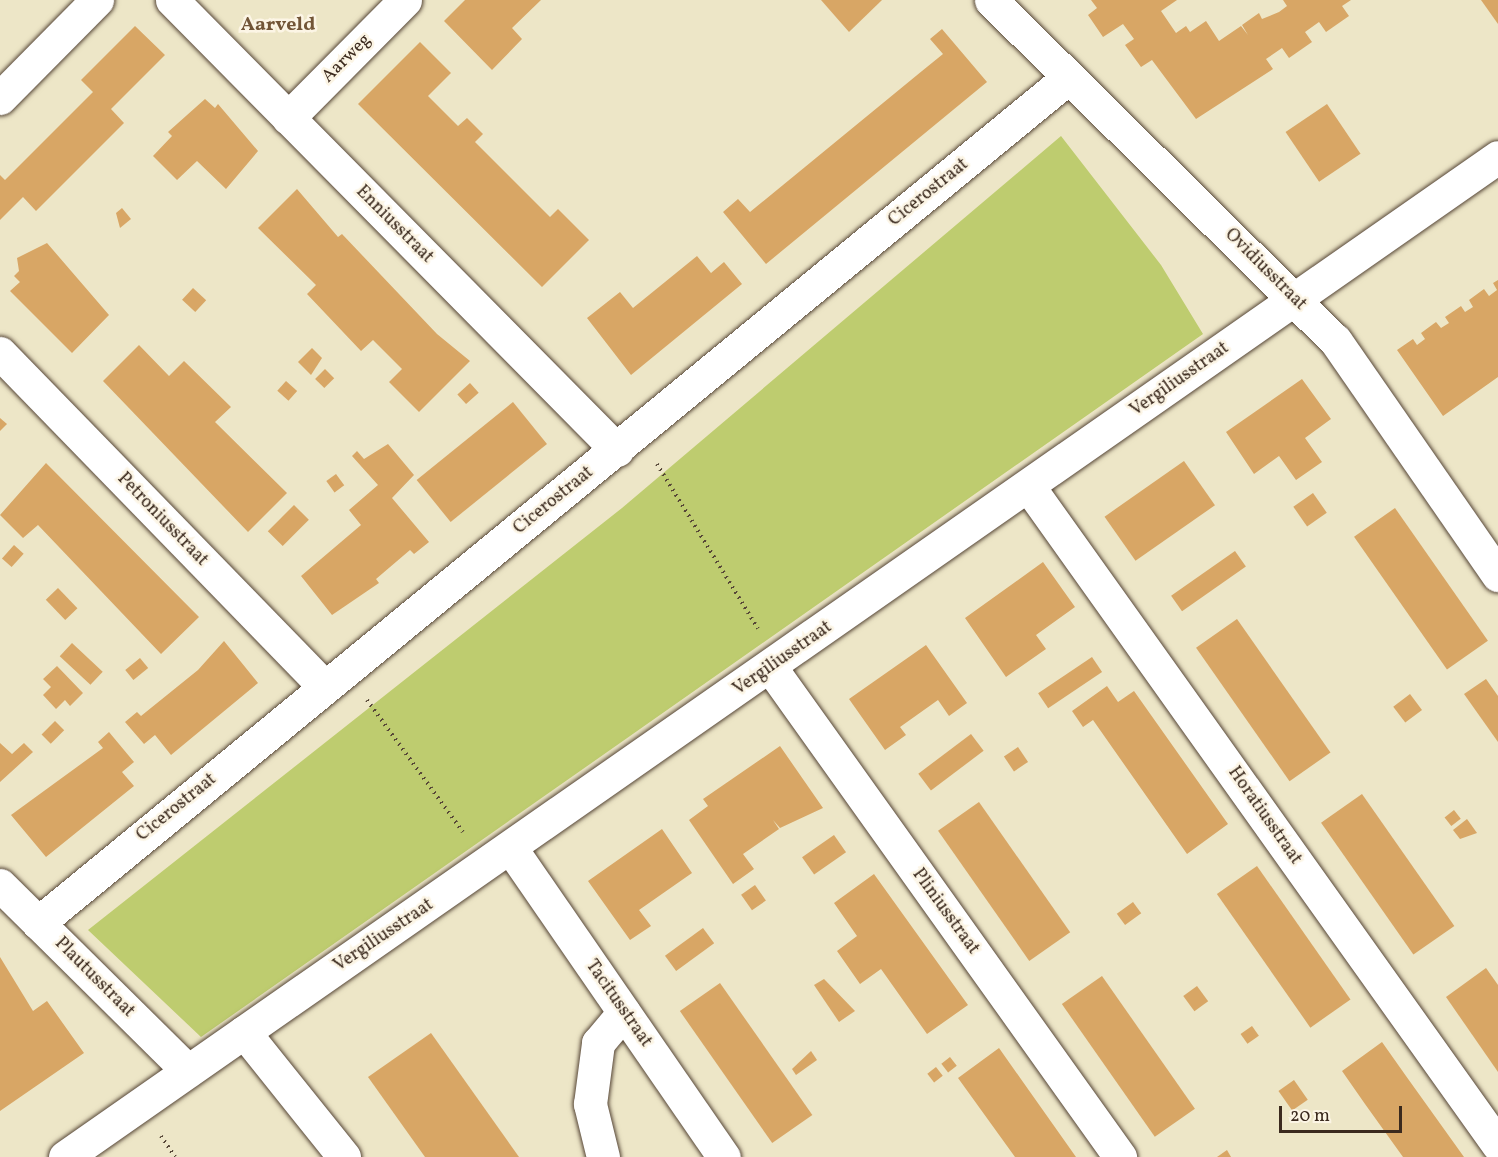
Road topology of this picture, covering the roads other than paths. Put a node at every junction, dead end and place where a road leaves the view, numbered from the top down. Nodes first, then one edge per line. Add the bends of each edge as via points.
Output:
1 (97, 0) edge
2 (172, 0) edge
3 (405, 0) edge
4 (991, 0) edge
5 (1068, 78) junction
6 (0, 98) edge
7 (288, 117) junction
8 (1498, 157) edge
9 (1294, 299) junction
10 (0, 353) edge
11 (627, 441) junction
12 (1029, 487) junction
13 (1498, 575) edge
14 (775, 665) junction
15 (335, 679) junction
16 (500, 858) junction
17 (0, 885) edge
18 (38, 923) junction
19 (624, 1012) junction
20 (244, 1032) junction
21 (188, 1071) junction
22 (1498, 1146) edge
23 (65, 1157) edge
24 (344, 1157) edge
25 (603, 1157) edge
26 (724, 1157) edge
27 (1120, 1157) edge

1 - 6 street
2 - 7 street, Enniusstraat
3 - 7 street, Aarweg
4 - 5 street, Ovidiusstraat
5 - 9 street, Ovidiusstraat
5 - 11 street, Cicerostraat
7 - 11 street, Enniusstraat
8 - 9 street, Vergiliusstraat
9 - 12 street, Vergiliusstraat
9 - 13 street, Ovidiusstraat via 1335,340
10 - 15 street, Petroniusstraat
11 - 15 street, Cicerostraat
12 - 14 street, Vergiliusstraat
12 - 22 street, Horatiusstraat
14 - 16 street, Vergiliusstraat
14 - 27 street, Pliniusstraat
15 - 18 street, Cicerostraat
16 - 19 street, Tacitusstraat
16 - 20 street, Vergiliusstraat
17 - 18 street, Plautusstraat
18 - 21 street, Plautusstraat
19 - 25 street via 598,1043 590,1104
19 - 26 street, Tacitusstraat
20 - 21 street, Vergiliusstraat
20 - 24 street
21 - 23 street, Vergiliusstraat

